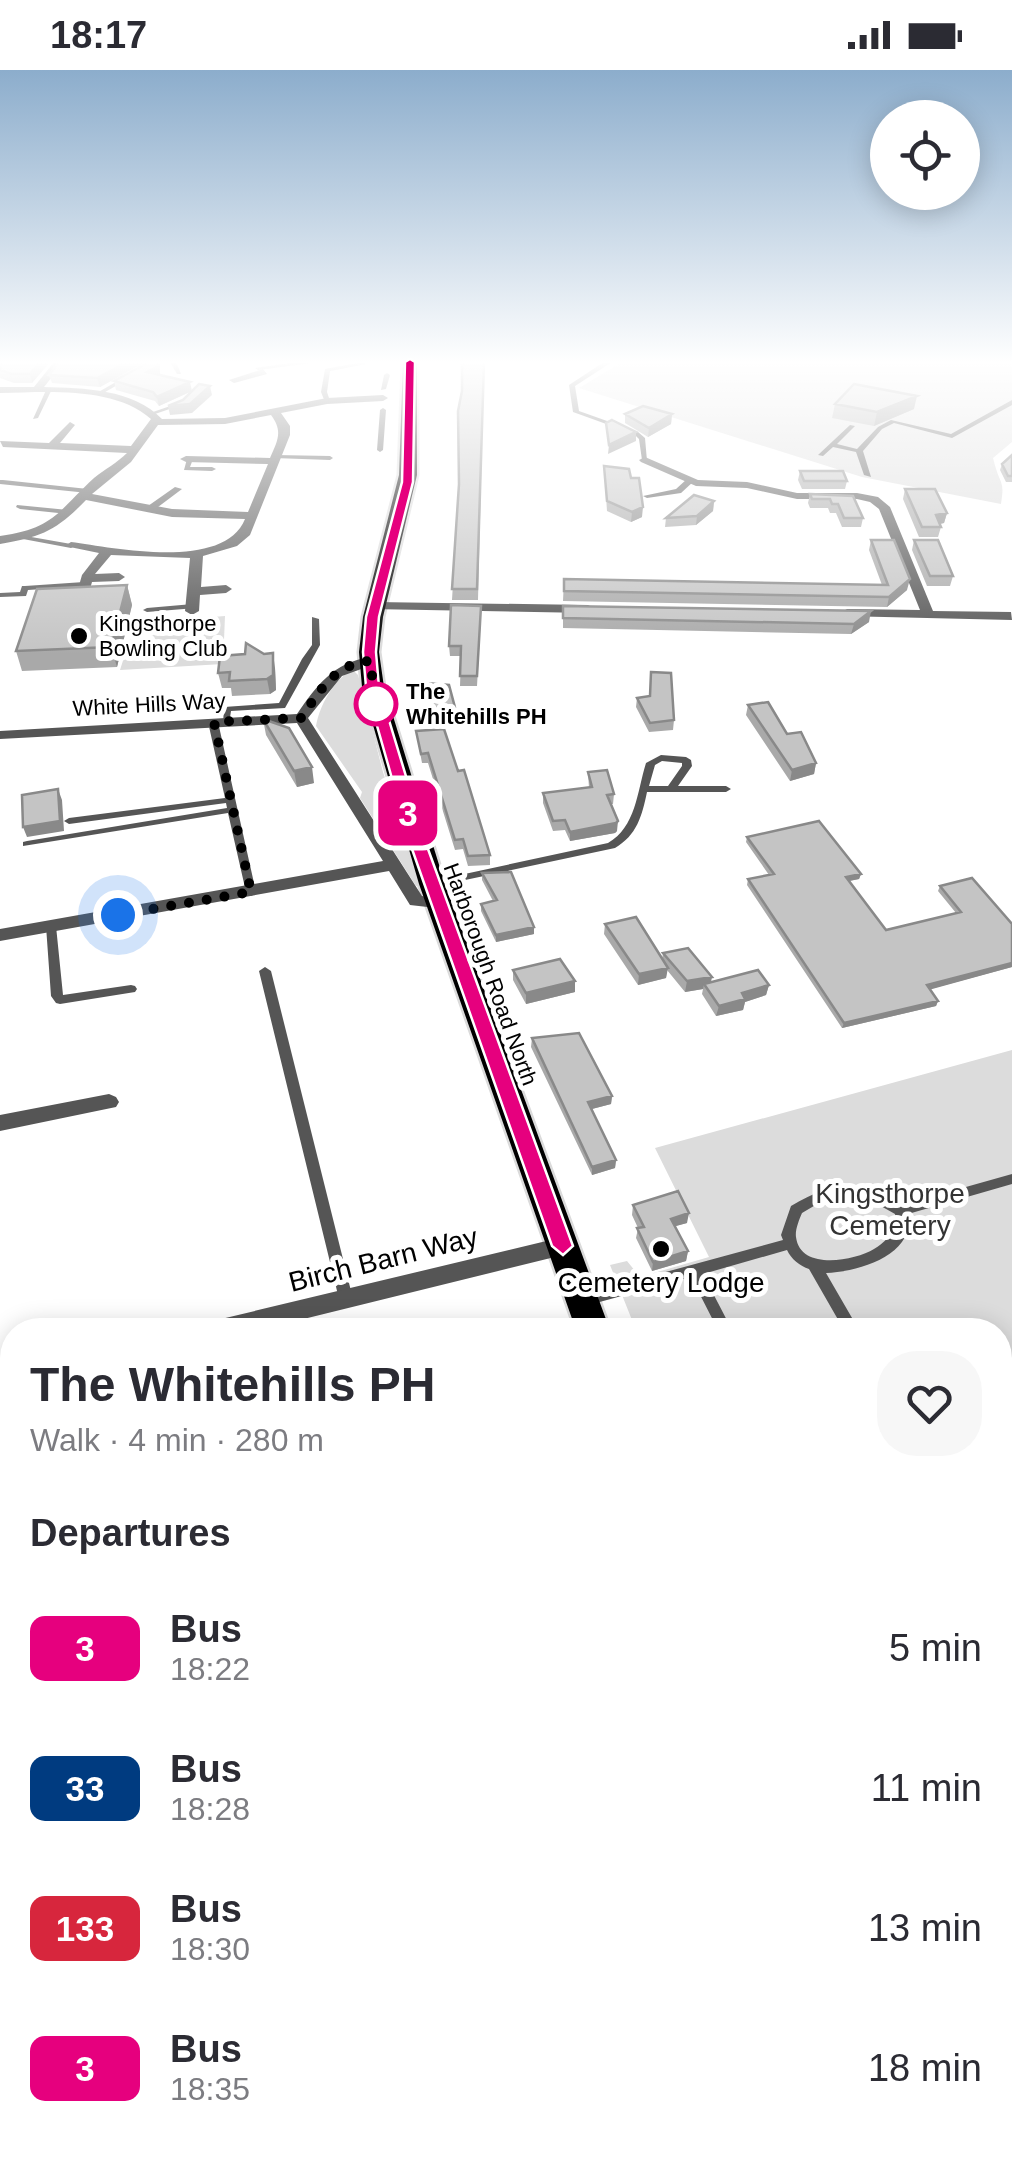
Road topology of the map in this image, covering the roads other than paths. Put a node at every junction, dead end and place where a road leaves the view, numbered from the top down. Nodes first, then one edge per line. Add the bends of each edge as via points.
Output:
1 (125, 459) edge
2 (190, 459) edge
3 (271, 459) edge
4 (275, 459) edge
5 (408, 459) edge
6 (862, 459) edge
7 (646, 460) edge
8 (868, 475) dead end
9 (690, 481) junction
10 (3, 482) dead end
11 (178, 489) dead end
12 (86, 494) junction
13 (647, 496) dead end
14 (20, 507) dead end
15 (151, 508) junction
16 (68, 512) junction
17 (252, 516) junction
18 (23, 538) junction
19 (1, 543) edge
20 (70, 546) joint
21 (108, 550) junction
22 (197, 553) junction
23 (119, 577) dead end
24 (84, 586) junction
25 (226, 589) dead end
26 (0, 595) edge
27 (193, 603) junction
28 (375, 606) junction
29 (147, 610) dead end
30 (611, 610) edge
31 (829, 613) edge
32 (928, 615) junction
33 (1012, 616) edge
34 (315, 619) dead end
35 (370, 661) junction
36 (282, 706) junction
37 (301, 718) junction
38 (220, 722) junction
39 (0, 734) edge
40 (671, 789) junction
41 (726, 789) dead end
42 (642, 790) junction
43 (230, 805) junction
44 (69, 822) dead end
45 (27, 844) dead end
46 (393, 865) junction
47 (251, 892) junction
48 (435, 895) junction
49 (51, 926) junction
50 (0, 935) edge
51 (264, 971) dead end
52 (131, 989) dead end
53 (109, 1102) dead end
54 (0, 1123) edge
55 (1012, 1179) edge
56 (901, 1211) junction
57 (790, 1244) junction
58 (563, 1246) junction
59 (814, 1264) junction
60 (695, 1271) junction
61 (346, 1299) junction
62 (588, 1315) edge
63 (267, 1318) edge
64 (719, 1318) edge
65 (845, 1318) edge

1 - 12 street
2 - 3 street via 214,465
4 - 17 street
5 - 28 highway, Harborough Road North
6 - 8 lane
7 - 9 street
9 - 13 lane via 678,491
9 - 32 street via 874,500 884,507
10 - 12 lane
11 - 15 lane
12 - 15 street
12 - 16 street
14 - 16 lane
15 - 17 street
16 - 18 street
17 - 22 street via 240,541
18 - 19 street
18 - 20 lane
20 - 21 street
21 - 22 street
21 - 24 street
22 - 27 street
23 - 24 street
24 - 26 lane
25 - 27 street
27 - 29 lane
28 - 30 street
28 - 35 highway, Harborough Road North
31 - 32 street
32 - 33 street
34 - 36 lane via 316,645
35 - 37 street via 339,669
35 - 48 highway, Harborough Road North via 385,739
36 - 37 lane
36 - 38 lane via 226,709
37 - 38 street, White Hills Way
37 - 46 street
38 - 39 street, White Hills Way
38 - 43 lane
40 - 41 lane
40 - 42 lane
40 - 42 lane via 687,766 677,756 651,763
42 - 48 lane via 635,822 611,846
43 - 44 lane
43 - 45 lane
43 - 47 lane
46 - 47 street
46 - 48 street via 419,903
47 - 49 street
48 - 58 highway, Harborough Road North
49 - 50 street
49 - 52 lane via 60,1000
51 - 61 lane
53 - 54 street
55 - 56 lane
56 - 57 lane via 866,1193 822,1195 796,1210
56 - 59 lane via 902,1233 878,1257
57 - 59 lane
57 - 60 lane
58 - 61 street, Birch Barn Way
58 - 62 highway, Harborough Road North
59 - 65 lane
60 - 62 lane
60 - 64 lane
61 - 63 street, Birch Barn Way

